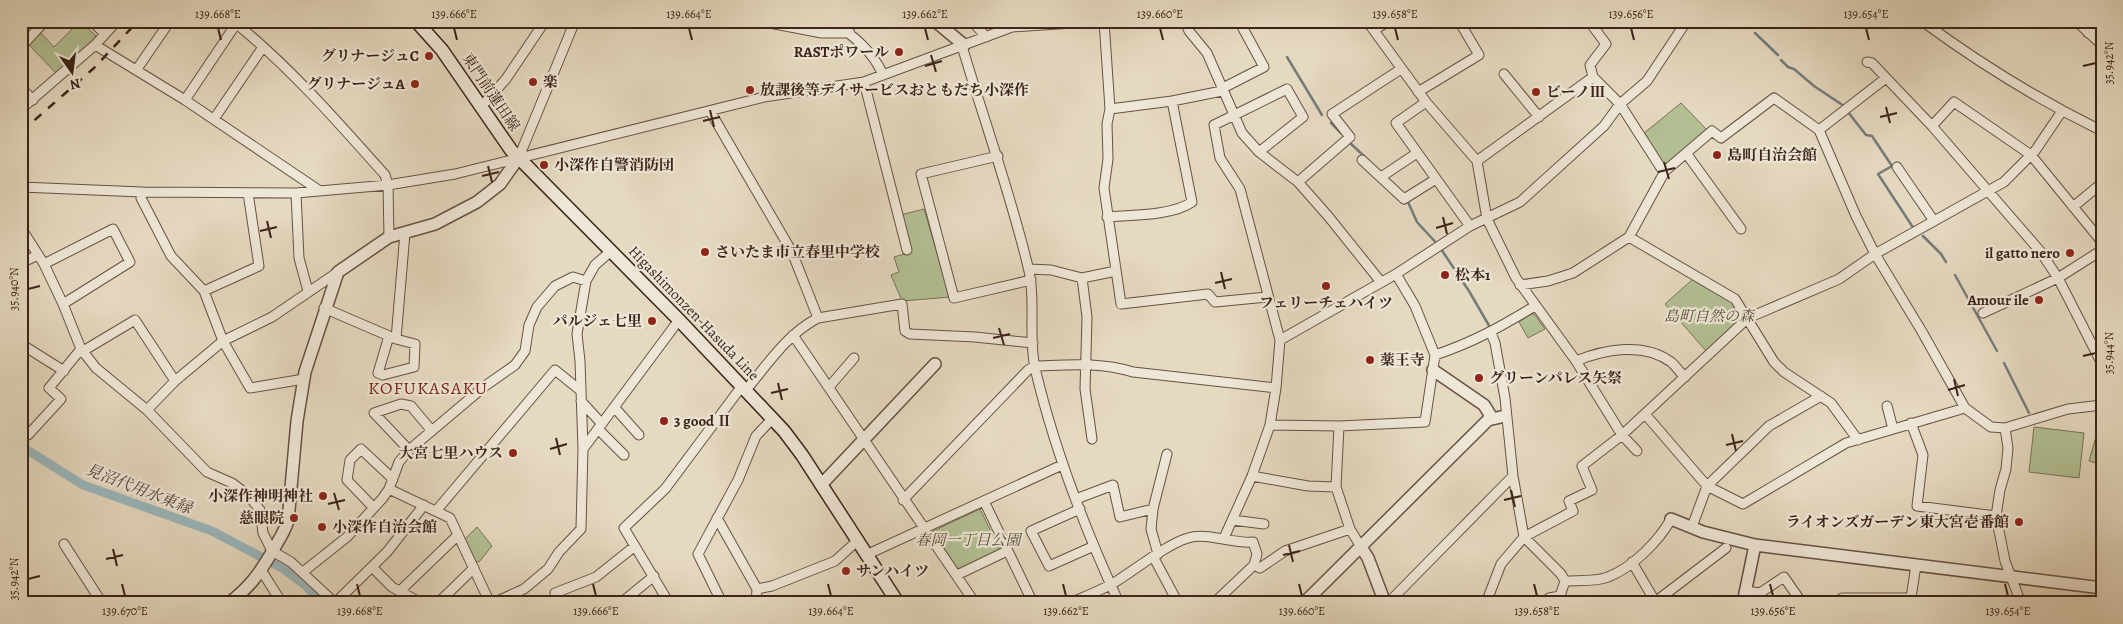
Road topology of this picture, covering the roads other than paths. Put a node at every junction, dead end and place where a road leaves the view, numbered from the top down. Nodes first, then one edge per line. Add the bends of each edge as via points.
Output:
1 (45, 21) edge
2 (92, 21) edge
3 (117, 21) edge
4 (170, 21) edge
5 (416, 21) edge
6 (545, 21) edge
7 (575, 21) edge
8 (759, 21) edge
9 (833, 21) edge
10 (935, 21) edge
11 (972, 21) edge
12 (1104, 21) edge
13 (1185, 21) edge
14 (1240, 21) edge
15 (1367, 21) edge
16 (1389, 21) edge
17 (1459, 21) edge
18 (1589, 21) edge
19 (1682, 21) edge
20 (1922, 21) edge
21 (2076, 21) edge
22 (234, 23) edge
23 (2102, 23) edge
24 (1374, 30) junction
25 (2088, 33) junction
26 (105, 34) junction
27 (850, 34) junction
28 (986, 37) junction
29 (95, 45) junction
30 (2102, 45) edge
31 (963, 46) junction
32 (21, 47) edge
33 (263, 47) junction
34 (1867, 62) dead end
35 (137, 69) junction
36 (1401, 69) junction
37 (1504, 74) dead end
38 (883, 75) junction
39 (1593, 77) junction
40 (1886, 78) junction
41 (864, 82) junction
42 (21, 88) edge
43 (1222, 90) junction
44 (1418, 92) junction
45 (33, 100) junction
46 (185, 100) junction
47 (1172, 102) junction
48 (1426, 102) junction
49 (1620, 104) junction
50 (481, 107) junction
51 (21, 109) edge
52 (1110, 109) junction
53 (710, 111) junction
54 (2062, 111) junction
55 (1234, 116) junction
56 (1539, 117) junction
57 (214, 119) junction
58 (1932, 126) junction
59 (1819, 130) junction
60 (2102, 132) edge
61 (1259, 152) junction
62 (1417, 153) junction
63 (1686, 153) junction
64 (2031, 155) junction
65 (998, 156) junction
66 (519, 157) junction
67 (1362, 160) dead end
68 (1477, 161) junction
69 (1897, 167) dead end
70 (1665, 171) junction
71 (1381, 177) junction
72 (1436, 179) junction
73 (1298, 182) junction
74 (2102, 183) edge
75 (388, 185) junction
76 (21, 187) edge
77 (1989, 190) junction
78 (320, 191) junction
79 (142, 192) junction
80 (248, 193) junction
81 (296, 193) junction
82 (2073, 207) junction
83 (1107, 217) junction
84 (1487, 219) junction
85 (1934, 221) junction
86 (1470, 226) junction
87 (21, 228) edge
88 (1741, 229) dead end
89 (405, 233) junction
90 (1629, 237) junction
91 (390, 238) junction
92 (2102, 242) edge
93 (907, 250) dead end
94 (2102, 250) edge
95 (611, 251) junction
96 (38, 254) junction
97 (1875, 254) junction
98 (21, 262) edge
99 (44, 264) junction
100 (1029, 269) junction
101 (338, 272) junction
102 (1116, 272) junction
103 (1396, 274) junction
104 (1082, 278) junction
105 (2058, 278) junction
106 (1031, 280) junction
107 (586, 282) junction
108 (1380, 282) junction
109 (1520, 285) junction
110 (204, 291) junction
111 (308, 292) junction
112 (1267, 297) junction
113 (63, 304) junction
114 (1535, 306) junction
115 (324, 308) junction
116 (1983, 313) dead end
117 (818, 318) junction
118 (1748, 318) junction
119 (679, 320) junction
120 (1491, 333) junction
121 (793, 335) junction
122 (392, 338) junction
123 (1280, 340) junction
124 (224, 341) junction
125 (1033, 343) junction
126 (21, 344) edge
127 (82, 350) junction
128 (1435, 355) junction
129 (854, 358) dead end
130 (1576, 361) junction
131 (935, 364) dead end
132 (1084, 364) junction
133 (2102, 364) edge
134 (1035, 366) junction
135 (1434, 370) junction
136 (64, 371) junction
137 (1685, 377) junction
138 (304, 380) junction
139 (174, 381) junction
140 (828, 387) junction
141 (744, 388) junction
142 (1276, 388) junction
143 (581, 396) junction
144 (1821, 396) junction
145 (2102, 405) edge
146 (1887, 406) dead end
147 (614, 407) junction
148 (1965, 408) junction
149 (148, 410) junction
150 (1645, 414) junction
151 (1505, 416) junction
152 (773, 418) junction
153 (1492, 418) junction
154 (1911, 424) junction
155 (1270, 425) junction
156 (1340, 426) junction
157 (600, 427) junction
158 (2005, 428) junction
159 (1893, 429) junction
160 (432, 431) junction
161 (28, 435) dead end
162 (639, 435) dead end
163 (1622, 435) junction
164 (864, 438) junction
165 (1092, 439) dead end
166 (1858, 440) junction
167 (583, 449) junction
168 (409, 450) junction
169 (1637, 451) dead end
170 (1167, 454) dead end
171 (624, 455) dead end
172 (1062, 465) junction
173 (1252, 476) junction
174 (1513, 476) junction
175 (393, 479) junction
176 (821, 485) junction
177 (1707, 486) junction
178 (1336, 487) junction
179 (389, 489) junction
180 (1076, 499) junction
181 (903, 500) junction
182 (984, 501) junction
183 (424, 505) junction
184 (373, 507) junction
185 (1080, 509) junction
186 (1153, 509) junction
187 (436, 511) junction
188 (1996, 516) junction
189 (717, 518) junction
190 (1671, 519) joint
191 (1232, 520) junction
192 (1264, 524) dead end
193 (1692, 527) junction
194 (925, 528) junction
195 (1350, 529) junction
196 (458, 535) junction
197 (1524, 537) junction
198 (1224, 538) junction
199 (856, 542) junction
200 (64, 544) dead end
201 (1755, 544) junction
202 (636, 546) junction
203 (1094, 546) junction
204 (1361, 547) junction
205 (1726, 548) dead end
206 (1007, 551) junction
207 (272, 552) junction
208 (866, 556) junction
209 (1156, 556) junction
210 (1632, 562) junction
211 (1254, 565) junction
212 (1916, 565) junction
213 (262, 568) junction
214 (372, 568) junction
215 (474, 568) junction
216 (303, 572) junction
217 (957, 575) junction
218 (654, 576) junction
219 (2011, 577) junction
220 (1565, 581) junction
221 (1111, 585) junction
222 (2102, 588) edge
223 (757, 589) junction
224 (400, 591) junction
225 (1745, 591) junction
226 (1563, 599) edge
227 (1879, 600) edge
228 (1656, 602) edge
229 (102, 603) edge
230 (229, 603) edge
231 (282, 603) edge
232 (335, 603) edge
233 (421, 603) edge
234 (438, 603) edge
235 (491, 603) edge
236 (556, 603) edge
237 (621, 603) edge
238 (669, 603) edge
239 (722, 603) edge
240 (756, 603) edge
241 (898, 603) edge
242 (976, 603) edge
243 (1034, 603) edge
244 (1070, 603) edge
245 (1119, 603) edge
246 (1178, 603) edge
247 (1214, 603) edge
248 (1304, 603) edge
249 (1386, 603) edge
250 (1486, 603) edge
251 (1545, 603) edge
252 (1743, 603) edge
253 (1802, 603) edge
254 (1837, 603) edge
255 (2020, 603) edge

1 - 32 street
2 - 26 street
3 - 26 street
4 - 35 street
5 - 50 main road, 東門前蓮田線 via 442,50
6 - 50 street via 506,79
7 - 66 street
8 - 27 street via 822,33
9 - 27 street
10 - 31 street
11 - 28 street
12 - 28 street via 1012,27
12 - 52 street
13 - 43 street via 1207,53
14 - 43 street via 1264,67
15 - 24 street
16 - 24 street
17 - 44 street via 1479,55
18 - 39 street via 1606,44 1590,65
19 - 49 street via 1684,25 1647,81
20 - 54 street via 1974,58
21 - 25 street
22 - 33 street
22 - 46 street
23 - 25 street
24 - 36 street
25 - 30 street
26 - 29 street
27 - 38 street via 878,62
28 - 31 street
29 - 35 street
29 - 45 street
31 - 38 street
31 - 65 street via 982,115
33 - 57 street
33 - 75 street via 356,142 385,175
34 - 40 street
35 - 46 street
36 - 44 street
36 - 73 street via 1332,114 1350,137
37 - 56 street
38 - 41 street
39 - 49 street
39 - 56 street
40 - 58 street
40 - 59 street
41 - 53 street via 764,97
41 - 93 street
42 - 45 street
43 - 47 street
43 - 55 street
44 - 48 street
45 - 51 street
46 - 57 street
47 - 52 street
47 - 83 street via 1192,202 1184,207 1145,214
48 - 62 street via 1396,123
48 - 68 street
49 - 70 street
49 - 84 street via 1604,126 1520,202
50 - 66 main road, 東門前蓮田線
52 - 83 street via 1104,188
53 - 66 street
53 - 117 street via 792,252
54 - 60 street
54 - 64 street
55 - 61 street via 1242,133
55 - 61 street via 1286,89 1304,117
55 - 112 street via 1214,125 1220,158 1240,189
56 - 68 street
57 - 78 street
58 - 64 street via 1954,102
58 - 77 street
59 - 63 street via 1774,98 1720,138 1712,131
59 - 97 street
61 - 73 street
62 - 71 street
62 - 72 street
63 - 70 street
63 - 88 street
64 - 77 street via 2004,182
64 - 82 street
65 - 100 street
65 - 106 street via 921,174 954,298
66 - 75 street via 455,174
66 - 89 street via 500,184 478,202 435,224
66 - 95 main road, Higashimonzen-Hasuda Line
67 - 71 street
68 - 84 street
69 - 85 street
70 - 90 street
71 - 72 street via 1404,199
72 - 86 street
73 - 108 street
74 - 82 street
75 - 78 street
75 - 91 street
76 - 79 street
77 - 85 street
77 - 105 street
78 - 81 street
79 - 80 street
79 - 110 street via 141,198 170,256
80 - 81 street
80 - 110 street via 259,266
81 - 111 street via 299,258
82 - 92 street
83 - 102 street
84 - 86 street
84 - 109 street
85 - 97 street
86 - 103 street
87 - 96 street
89 - 91 street
89 - 122 street
90 - 109 street via 1573,273
90 - 118 street via 1735,299
91 - 101 street
94 - 105 street
95 - 107 street via 595,265
95 - 119 main road, Higashimonzen-Hasuda Line
96 - 98 street
96 - 99 street
97 - 118 street via 1835,281
97 - 148 street
99 - 113 street
99 - 113 street via 113,229 130,262
100 - 104 street via 1051,270
100 - 106 street
101 - 111 street
101 - 115 street
102 - 104 street
102 - 112 street via 1122,304 1208,294 1215,302
103 - 108 street
103 - 128 street via 1415,306
104 - 132 street via 1087,317
105 - 116 street
105 - 133 street
106 - 125 street
107 - 143 street via 578,334
107 - 160 street via 573,277 555,286 537,307 521,359
108 - 123 street
109 - 114 street
110 - 124 street
111 - 124 street via 272,316
112 - 123 street
113 - 127 street
114 - 120 street
114 - 130 street
115 - 122 street
115 - 138 street
117 - 121 street
117 - 125 street via 902,304 905,331 910,334
118 - 137 street
118 - 144 street via 1774,362
119 - 141 main road, Higashimonzen-Hasuda Line
119 - 147 street
120 - 128 street
120 - 151 street via 1505,398
121 - 140 street
121 - 141 street
122 - 122 street via 378,373 383,375 414,367 416,344
123 - 142 street
124 - 138 street via 250,388
124 - 139 street
125 - 134 street
126 - 136 street
127 - 136 street
127 - 139 street via 135,320
127 - 149 street via 96,368
128 - 135 street
129 - 140 street
130 - 137 street via 1610,350 1650,352 1671,362
130 - 163 street
131 - 164 street
132 - 134 street
132 - 142 street
132 - 165 street via 1084,389
134 - 172 street
134 - 181 street
135 - 153 street via 1484,405
135 - 156 street via 1425,422
136 - 161 street via 50,388 61,399
137 - 150 street
138 - 207 street via 288,521
139 - 149 street
140 - 164 street
141 - 152 main road, Higashimonzen-Hasuda Line
141 - 202 street via 665,489 624,528
142 - 155 street
143 - 157 street
143 - 167 street
143 - 187 street via 555,370
144 - 166 street via 1831,403
144 - 177 street via 1769,426
145 - 158 street via 2068,410
146 - 159 street
147 - 157 street
147 - 162 street
148 - 154 street
148 - 158 street via 1991,427
149 - 207 street via 208,472 248,495 260,510 263,532
150 - 163 street
150 - 177 street
151 - 153 street
151 - 174 street
152 - 176 main road, Higashimonzen-Hasuda Line
152 - 189 street via 756,436 738,480
153 - 204 street
154 - 159 street
154 - 188 street via 1923,454 1917,506
155 - 156 street
155 - 173 street
156 - 178 street
157 - 167 street
157 - 171 street
158 - 188 street via 2008,448 2006,469
159 - 166 street
160 - 168 street
160 - 168 street via 411,406 401,404 374,414
163 - 169 street
163 - 197 street via 1582,466 1592,490 1569,502 1573,511
164 - 176 street
164 - 181 street
166 - 177 street via 1744,504
167 - 235 street via 581,529 548,569 524,589
168 - 175 street via 399,462
170 - 186 street
172 - 180 street
172 - 182 street
173 - 178 street via 1308,486
173 - 191 street
174 - 197 street
174 - 249 street
175 - 179 street
175 - 184 street via 361,450 350,460 347,480
176 - 199 main road, Higashimonzen-Hasuda Line
177 - 193 street
178 - 195 street
179 - 183 street
179 - 184 street
180 - 185 street
180 - 186 street via 1113,485 1120,517
181 - 194 street
182 - 194 street
182 - 206 street
183 - 187 street
183 - 214 street
184 - 216 street via 347,537
185 - 203 street
185 - 203 street via 1031,531 1049,566
186 - 209 street via 1151,529
187 - 196 street via 450,518
188 - 219 street
189 - 223 street
189 - 239 street via 698,554
190 - 193 street
190 - 210 street via 1655,542
191 - 192 street
191 - 198 street
193 - 201 street
194 - 208 street
194 - 217 street
195 - 204 street
195 - 211 street via 1285,551 1260,568
196 - 215 street
196 - 224 street
197 - 220 street
197 - 250 street via 1501,564
198 - 209 street via 1189,538
198 - 211 street via 1241,543 1253,542 1257,554
199 - 208 main road, Higashimonzen-Hasuda Line
199 - 223 street via 835,561
200 - 229 street
201 - 212 street
201 - 225 street
202 - 218 street
202 - 236 street via 596,577 555,594
203 - 221 street
204 - 248 street
204 - 249 street
205 - 228 street
206 - 217 street
206 - 243 street
207 - 213 street
207 - 216 street
208 - 241 main road, Higashimonzen-Hasuda Line
209 - 221 street
209 - 246 street
210 - 220 street via 1607,578
210 - 228 street
211 - 247 street
212 - 219 street
212 - 227 street via 1911,598
213 - 230 street via 243,592
213 - 231 street
214 - 224 street
214 - 232 street
215 - 234 street
215 - 235 street
216 - 232 street
217 - 242 street
218 - 237 street
218 - 238 street
219 - 222 street
219 - 255 street
220 - 226 street
221 - 244 street
221 - 245 street
223 - 240 street
224 - 233 street
225 - 252 street
225 - 253 street via 1760,593 1784,577
226 - 251 street via 1549,598
227 - 254 street via 1842,598

